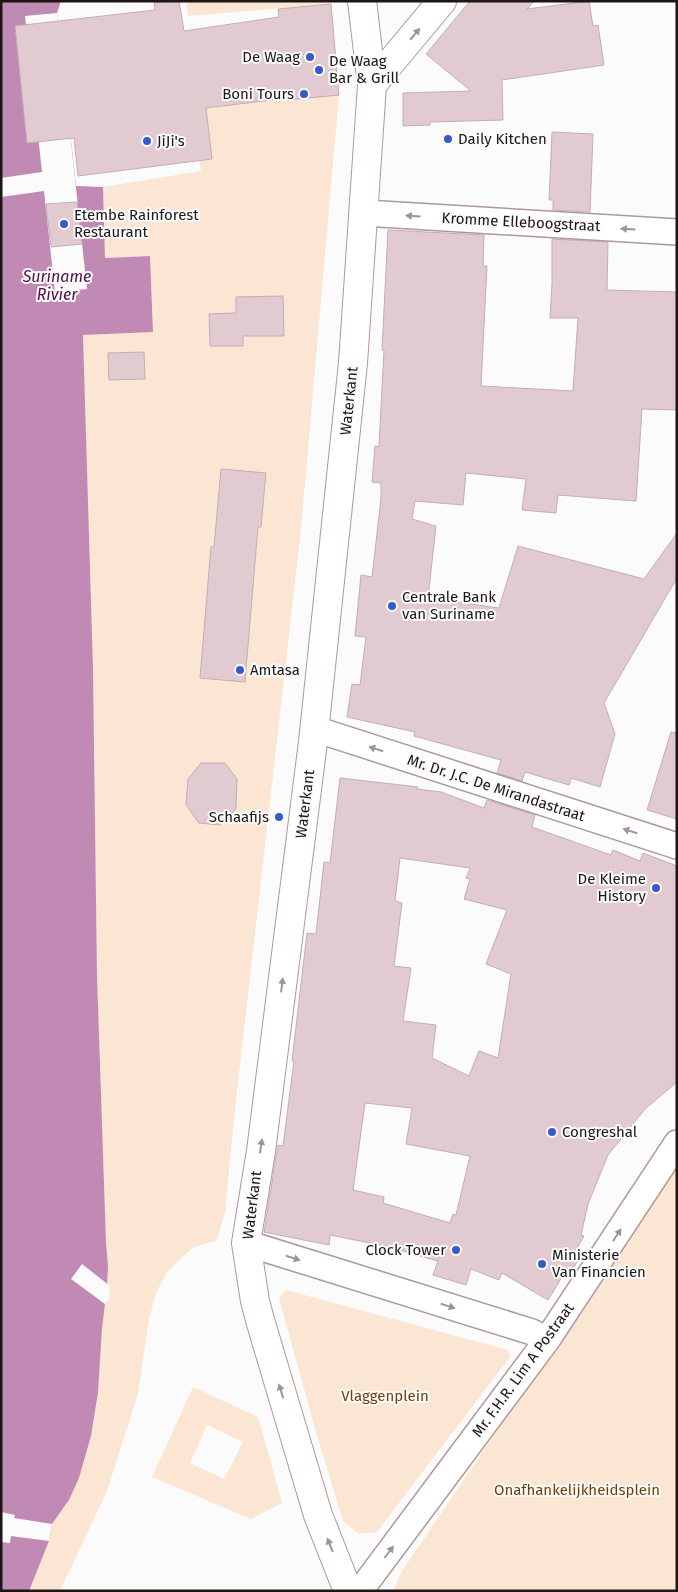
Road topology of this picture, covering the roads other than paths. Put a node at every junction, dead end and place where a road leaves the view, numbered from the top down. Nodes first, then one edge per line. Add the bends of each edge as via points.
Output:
1 (362, 1) edge
2 (442, 1) edge
3 (372, 85) junction
4 (364, 213) junction
5 (677, 232) edge
6 (315, 729) junction
7 (677, 846) edge
8 (677, 1143) edge
9 (246, 1243) junction
10 (547, 1340) junction
11 (348, 1591) edge
12 (360, 1591) edge

1 - 3 main road, Waterkant
3 -> 2 main road
3 - 4 main road, Waterkant
5 -> 4 street, Kromme Elleboogstraat
4 - 6 main road, Waterkant via 353,363
7 -> 6 street, Mr. Dr. J.C. De Mirandastraat
9 -> 6 main road, Waterkant
10 -> 8 street, Mr. F.H.R. Lim A Postraat
9 -> 10 street via 532,1332
11 -> 9 main road, Waterkant via 318,1515 260,1320
12 -> 10 street, Mr. F.H.R. Lim A Postraat

